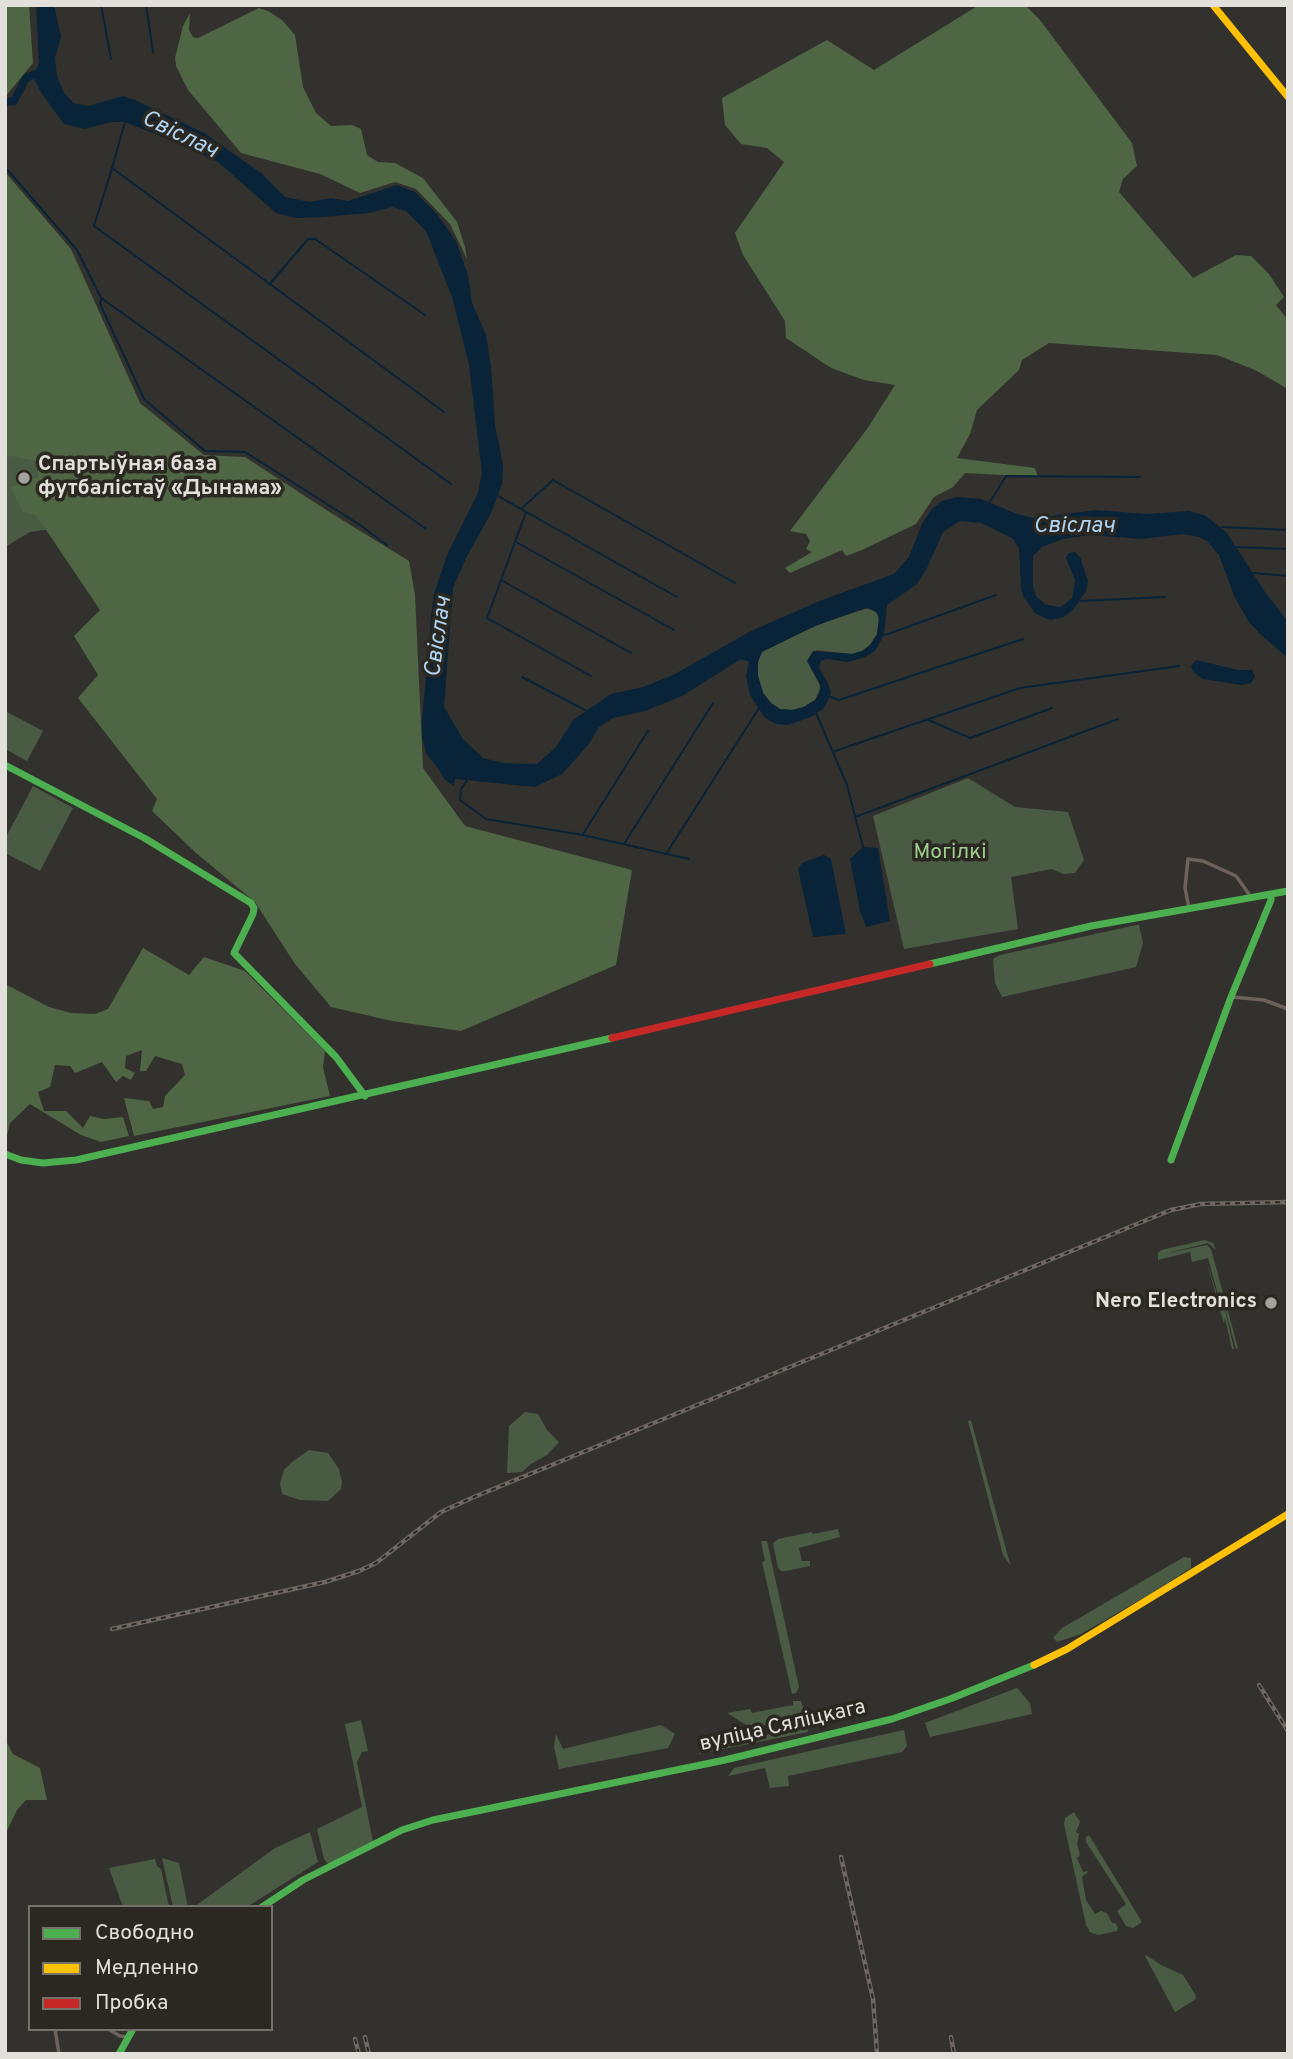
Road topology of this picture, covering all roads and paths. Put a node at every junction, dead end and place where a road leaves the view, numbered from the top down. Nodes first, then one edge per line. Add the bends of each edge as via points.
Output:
1 (1213, 5) edge
2 (1288, 97) edge
3 (5, 765) edge
4 (1288, 891) edge
5 (1271, 894) junction
6 (1251, 897) junction
7 (1189, 908) junction
8 (1231, 997) junction
9 (1288, 1010) edge
10 (365, 1096) junction
11 (5, 1154) edge
12 (1171, 1160) dead end
13 (1288, 1514) edge
14 (265, 1905) edge
15 (55, 2031) edge
16 (111, 2031) edge
17 (130, 2033) edge
18 (59, 2054) edge
19 (119, 2054) edge

1 - 2 main road
3 - 10 main road via 146,839 251,903 253,914 234,953 335,1057
4 - 5 main road
5 - 6 main road
5 - 8 main road
6 - 7 main road
6 - 7 street via 1236,876 1203,860 1188,859 1185,888
7 - 10 main road via 827,987
8 - 9 street via 1264,1000
8 - 12 main road
10 - 11 main road via 67,1162 32,1162
13 - 14 main road, вуліца Сяліцкага via 1067,1649 960,1695 892,1719 725,1760 433,1820 376,1843
15 - 18 street
16 - 17 street via 120,2036
17 - 19 main road

